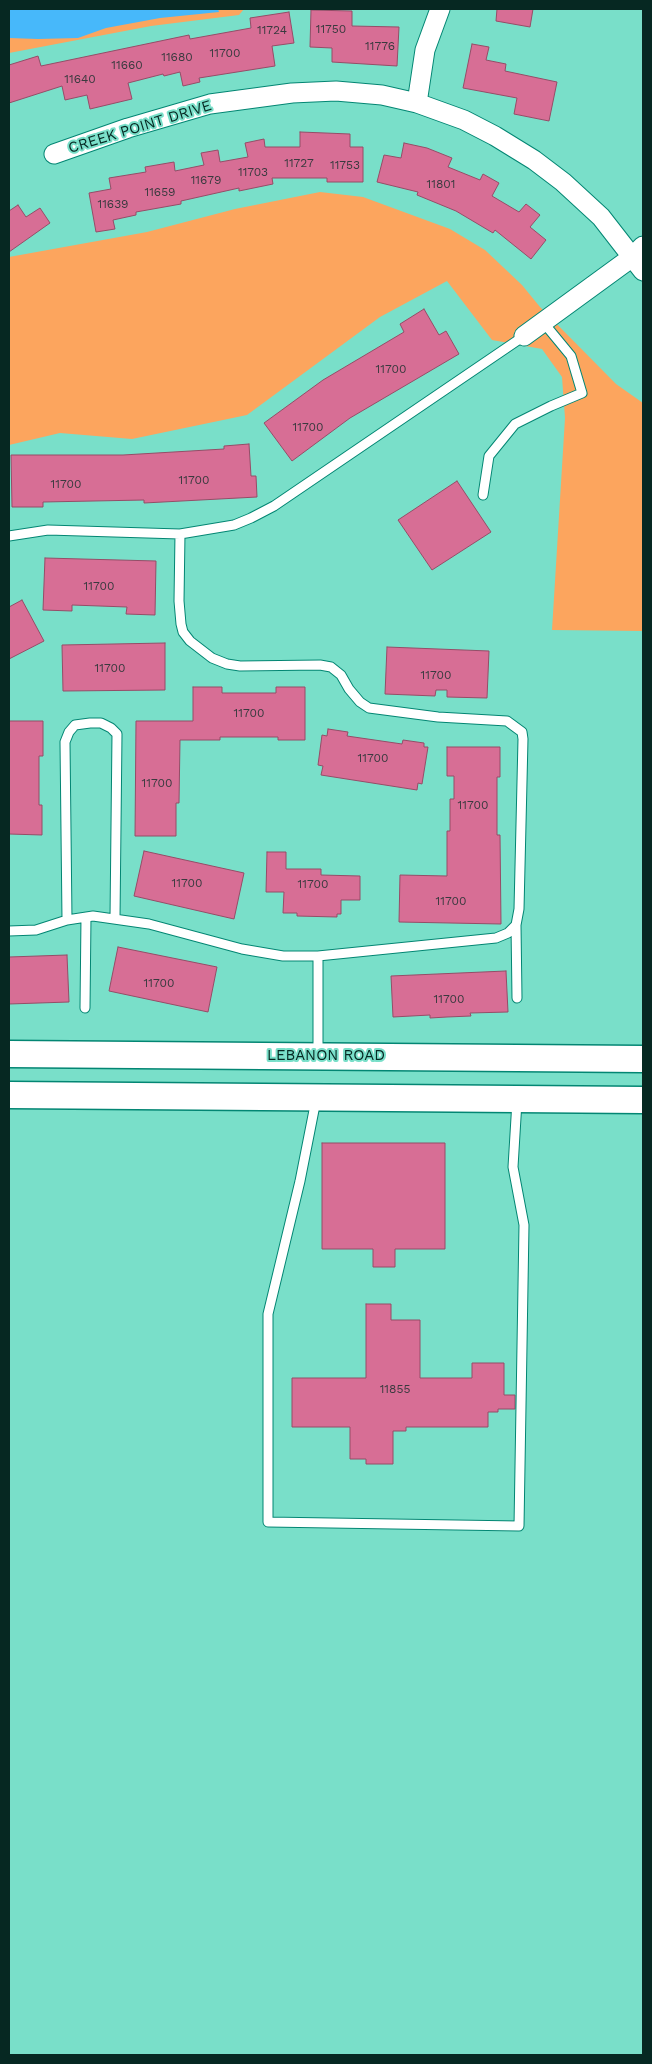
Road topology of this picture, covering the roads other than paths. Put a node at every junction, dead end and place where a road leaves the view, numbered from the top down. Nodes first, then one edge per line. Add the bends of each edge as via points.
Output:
1 (440, 9) edge
2 (417, 103) junction
3 (54, 154) dead end
4 (639, 258) edge
5 (543, 322) junction
6 (524, 336) joint
7 (483, 494) dead end
8 (180, 534) junction
9 (9, 536) edge
10 (86, 917) junction
11 (115, 918) junction
12 (67, 920) junction
13 (516, 924) junction
14 (9, 931) edge
15 (318, 956) junction
16 (516, 998) dead end
17 (85, 1008) dead end
18 (9, 1054) edge
19 (318, 1056) junction
20 (643, 1059) edge
21 (9, 1095) edge
22 (317, 1097) junction
23 (517, 1099) junction
24 (643, 1100) edge

1 - 2 street via 424,56
2 - 3 street, CREEK POINT DRIVE via 355,92 272,94 210,104
2 - 4 street, CREEK POINT DRIVE via 464,120 534,160 601,217
4 - 5 street
5 - 6 street
5 - 7 lane via 571,356 582,393 516,424 489,456
6 - 8 lane via 274,506 234,525
8 - 9 lane via 48,530
8 - 13 lane via 181,624 190,641 212,658 240,666 332,667 360,702 369,708 507,721 522,732 519,909
10 - 11 lane
10 - 12 lane
10 - 17 lane
11 - 12 lane via 117,734 101,723 90,723 75,726 65,742
11 - 15 lane via 242,949 283,956
12 - 14 lane via 36,930
13 - 15 lane via 496,938
13 - 16 lane
15 - 19 lane
18 - 19 main road, LEBANON ROAD
19 - 20 main road, LEBANON ROAD
19 - 22 main road
21 - 22 main road
22 - 23 main road
22 - 23 lane via 268,1314 268,1522 519,1526 524,1224 513,1167
23 - 24 main road

